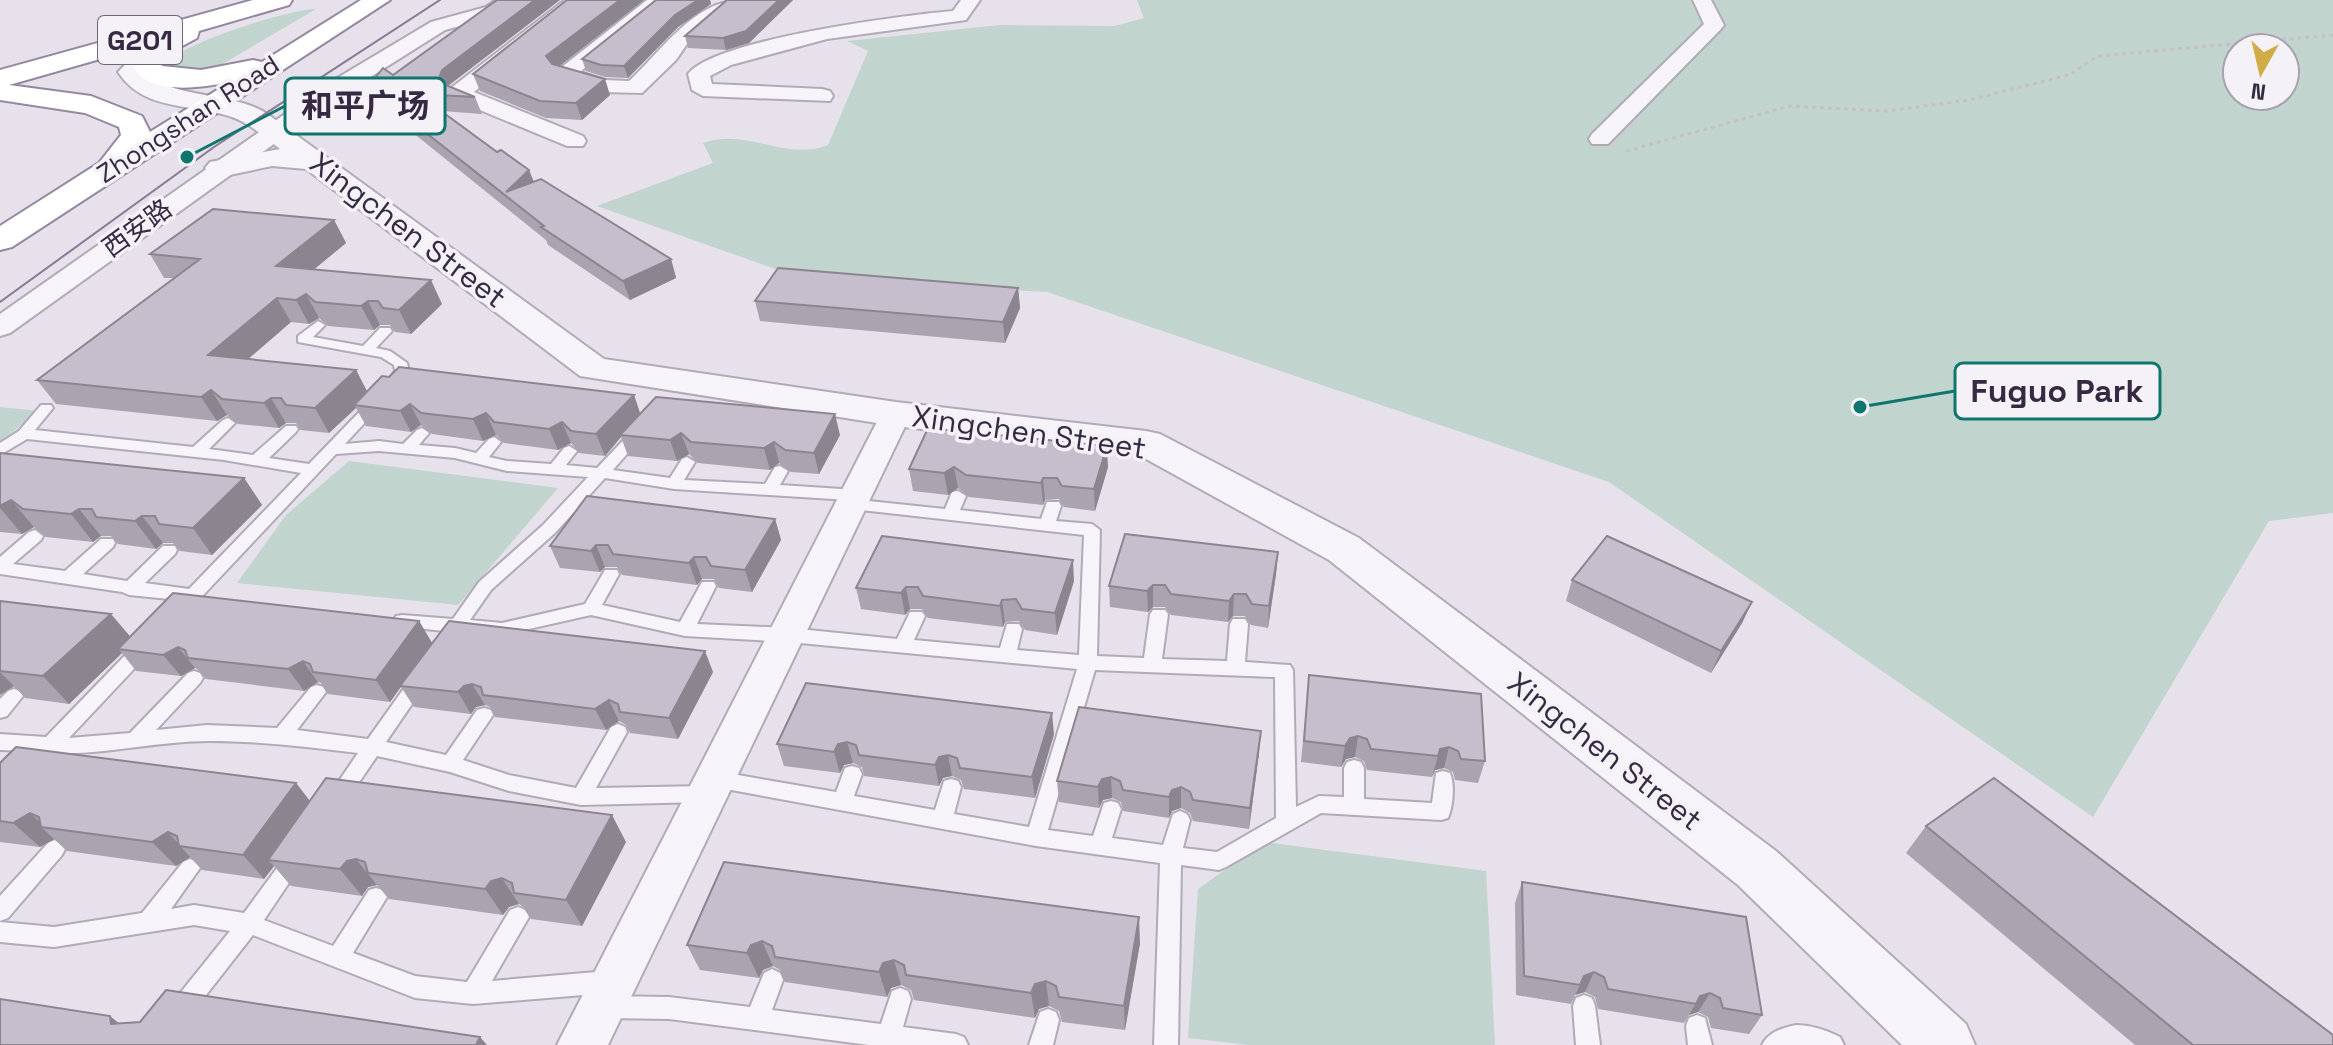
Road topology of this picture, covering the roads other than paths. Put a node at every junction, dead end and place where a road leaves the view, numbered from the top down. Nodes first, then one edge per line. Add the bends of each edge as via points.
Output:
1 (281, 0) edge
2 (378, 0) edge
3 (454, 0) edge
4 (508, 0) edge
5 (577, 0) edge
6 (659, 0) edge
7 (733, 0) edge
8 (971, 0) edge
9 (1702, 0) edge
10 (343, 8) edge
11 (211, 21) junction
12 (149, 54) junction
13 (289, 54) junction
14 (0, 79) edge
15 (0, 92) edge
16 (822, 96) dead end
17 (243, 111) junction
18 (1600, 139) road end
19 (575, 141) dead end
20 (314, 161) junction
21 (220, 168) junction
22 (111, 169) junction
23 (0, 240) edge
24 (318, 325) edge
25 (0, 327) edge
26 (385, 331) edge
27 (366, 351) junction
28 (46, 408) edge
29 (656, 413) edge
30 (896, 414) junction
31 (228, 423) edge
32 (291, 429) edge
33 (422, 433) edge
34 (24, 434) junction
35 (494, 442) edge
36 (407, 449) junction
37 (0, 450) edge
38 (332, 450) junction
39 (569, 451) edge
40 (196, 452) junction
41 (479, 459) junction
42 (256, 461) junction
43 (687, 462) edge
44 (556, 469) junction
45 (313, 470) junction
46 (780, 471) edge
47 (602, 473) junction
48 (674, 484) junction
49 (770, 490) junction
50 (958, 496) edge
51 (854, 499) junction
52 (1053, 506) dead end
53 (950, 515) junction
54 (1047, 525) junction
55 (35, 536) edge
56 (107, 543) edge
57 (169, 550) edge
58 (0, 567) edge
59 (611, 574) edge
60 (67, 579) junction
61 (708, 586) edge
62 (129, 589) junction
63 (200, 597) junction
64 (591, 609) junction
65 (1159, 614) dead end
66 (916, 616) dead end
67 (377, 618) edge
68 (171, 619) edge
69 (1239, 624) dead end
70 (457, 626) junction
71 (1013, 629) dead end
72 (685, 630) junction
73 (789, 635) junction
74 (149, 642) edge
75 (903, 646) junction
76 (1007, 655) junction
77 (1088, 663) junction
78 (1152, 665) junction
79 (1235, 668) junction
80 (194, 678) edge
81 (317, 692) edge
82 (14, 696) edge
83 (0, 711) edge
84 (484, 715) edge
85 (618, 732) edge
86 (282, 736) junction
87 (134, 741) junction
88 (0, 742) edge
89 (52, 744) junction
90 (372, 747) junction
91 (450, 764) junction
92 (1354, 768) dead end
93 (852, 774) dead end
94 (21, 776) edge
95 (1443, 779) dead end
96 (710, 786) junction
97 (951, 787) dead end
98 (581, 797) junction
99 (842, 802) junction
100 (1354, 806) junction
101 (1111, 809) dead end
102 (328, 810) edge
103 (942, 820) junction
104 (1180, 820) dead end
105 (1286, 822) junction
106 (1036, 837) junction
107 (1100, 846) junction
108 (302, 848) edge
109 (55, 849) edge
110 (1171, 855) junction
111 (190, 868) edge
112 (376, 897) edge
113 (0, 911) edge
114 (518, 917) edge
115 (148, 922) junction
116 (249, 924) junction
117 (0, 932) edge
118 (338, 958) junction
119 (772, 980) edge
120 (473, 993) junction
121 (607, 994) junction
122 (900, 999) dead end
123 (1584, 1006) edge
124 (757, 1020) junction
125 (1048, 1020) dead end
126 (889, 1037) junction
127 (153, 1045) edge
128 (582, 1045) edge
129 (956, 1045) edge
130 (1041, 1045) edge
131 (1166, 1045) edge
132 (1588, 1045) edge
133 (1774, 1045) edge
134 (1832, 1045) edge
135 (1945, 1045) edge

1 - 11 highway, Zhongshan Road / G201
2 - 10 highway, Zhongshan Road
3 - 17 street
4 - 17 street via 493,11 438,26
5 - 19 street via 459,93
6 - 7 street via 565,74 602,86 634,88 679,40
8 - 16 street via 959,16 790,40 723,59 699,74 703,90
9 - 18 street via 1714,25
10 - 13 highway, Zhongshan Road
11 - 12 highway
11 - 14 highway, Zhongshan Road / G201
12 - 13 highway via 149,70 192,78 249,69
12 - 17 street, Xingchen Street via 131,72 141,86
13 - 17 highway, Zhongshan Road
15 - 22 highway via 91,105 132,122 136,136
17 - 20 street, Xingchen Street
17 - 21 street, 西安路
17 - 22 highway, Zhongshan Road
20 - 21 street via 272,157
20 - 30 street, Xingchen Street via 593,368
21 - 25 street, 西安路
22 - 23 highway, Zhongshan Road
24 - 27 lane via 303,339
26 - 27 lane
27 - 38 lane via 385,354 400,363 402,371
28 - 34 lane
29 - 47 lane
30 - 51 street
30 - 135 street, Xingchen Street via 1146,443 1344,549 1757,868
31 - 40 lane
32 - 42 lane
33 - 36 lane
34 - 37 lane
34 - 40 lane
35 - 41 lane
36 - 38 lane
36 - 41 lane
38 - 45 lane
39 - 44 lane
40 - 42 lane
41 - 44 lane
42 - 45 lane
43 - 48 lane
44 - 47 lane
45 - 63 lane
46 - 49 lane
47 - 48 lane
47 - 70 lane via 485,586
48 - 49 lane
49 - 51 lane
50 - 53 lane
51 - 53 lane
51 - 73 street
52 - 54 lane
53 - 54 lane
54 - 77 lane via 1092,530
55 - 58 lane
56 - 60 lane
57 - 62 lane
58 - 60 lane
59 - 64 lane
60 - 62 lane
61 - 72 lane
62 - 63 lane
63 - 68 lane
64 - 70 lane via 502,629
64 - 72 lane
65 - 78 lane
66 - 75 lane
67 - 70 lane
69 - 79 lane
70 - 90 lane
71 - 76 lane
72 - 73 lane
73 - 75 lane
73 - 96 street
74 - 89 lane
75 - 76 lane
76 - 77 lane
77 - 78 lane
77 - 106 lane
78 - 79 lane
79 - 105 lane via 1284,670
80 - 87 lane
81 - 86 lane
82 - 83 lane
84 - 91 lane
85 - 98 lane
86 - 87 lane via 207,733
86 - 90 lane
87 - 89 lane
88 - 89 lane
89 - 94 lane
90 - 91 lane
90 - 102 lane
91 - 98 lane via 509,783
92 - 100 lane
93 - 99 lane
95 - 100 lane via 1441,812
96 - 98 lane via 648,798
96 - 99 lane
96 - 121 street
97 - 103 lane
99 - 103 lane
100 - 105 lane via 1319,804
101 - 107 lane
103 - 106 lane
104 - 110 lane
105 - 110 lane via 1219,861
106 - 107 lane
107 - 110 lane
108 - 116 lane
109 - 113 lane
110 - 131 lane
111 - 115 lane
112 - 118 lane
114 - 120 lane
115 - 116 lane via 194,915
115 - 117 lane via 54,937
116 - 118 lane
116 - 127 lane
118 - 120 lane via 415,987
119 - 124 lane
120 - 121 lane
121 - 124 lane
121 - 128 street
122 - 126 lane
123 - 132 lane
124 - 126 lane
125 - 130 lane
126 - 129 lane
133 - 134 lane via 1792,1036 1812,1036

